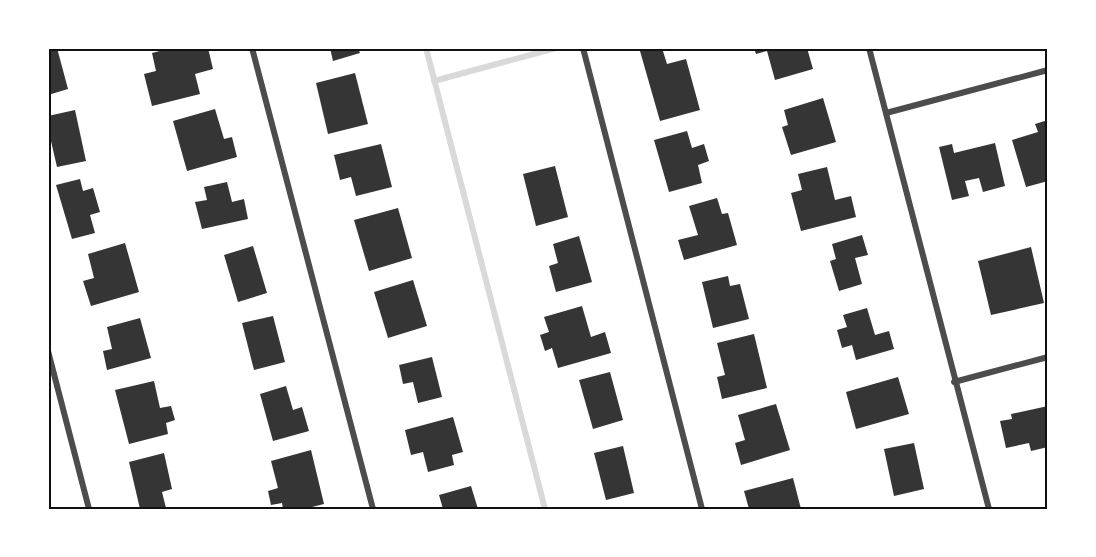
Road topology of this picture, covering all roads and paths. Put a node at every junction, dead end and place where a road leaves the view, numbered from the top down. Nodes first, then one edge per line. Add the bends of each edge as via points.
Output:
1 (252, 48) edge
2 (583, 48) edge
3 (869, 48) edge
4 (1048, 70) edge
5 (886, 112) junction
6 (48, 351) edge
7 (1048, 357) edge
8 (954, 382) junction
9 (89, 509) edge
10 (373, 509) edge
11 (702, 509) edge
12 (989, 509) edge

1 - 10 street
2 - 11 street
3 - 5 street
4 - 5 street
5 - 8 street
6 - 9 street
7 - 8 street
8 - 12 street

